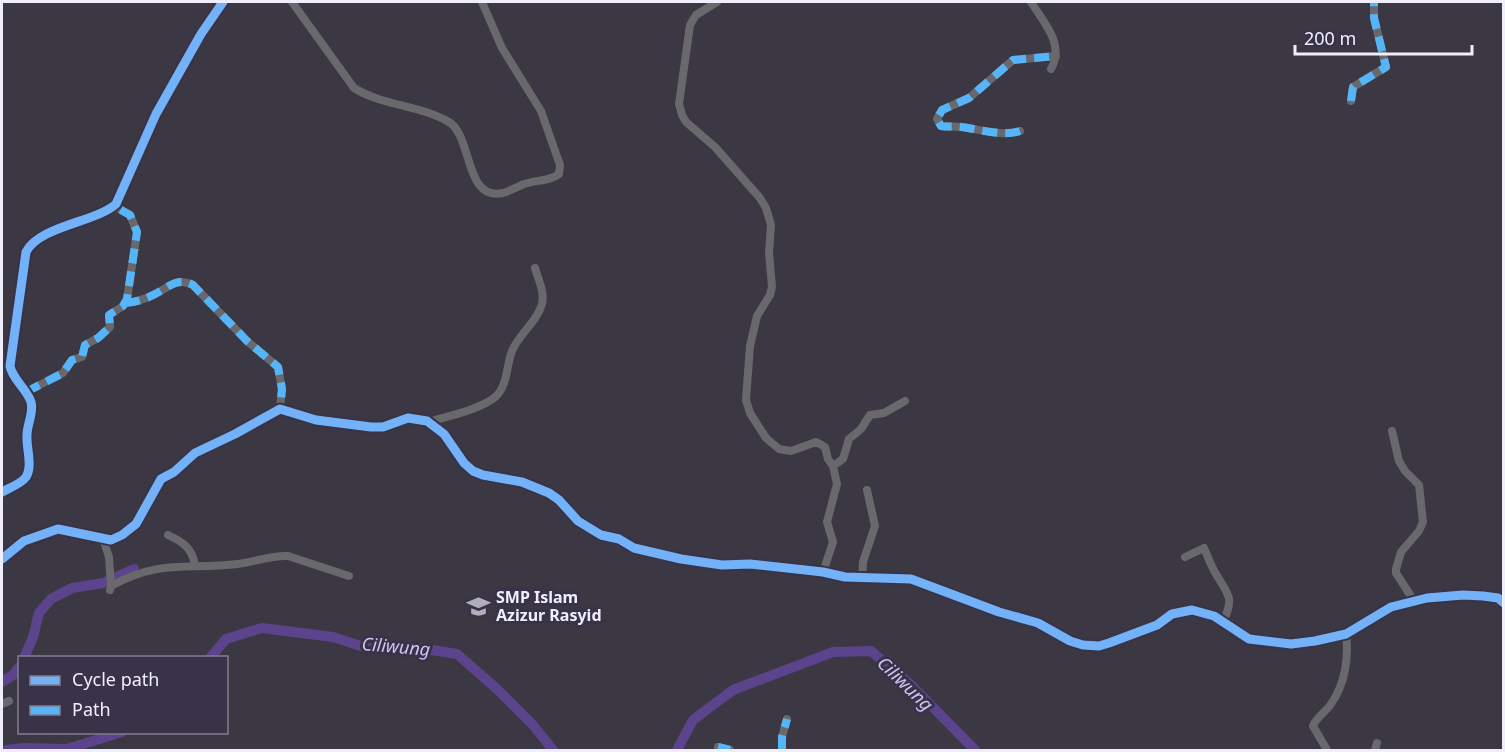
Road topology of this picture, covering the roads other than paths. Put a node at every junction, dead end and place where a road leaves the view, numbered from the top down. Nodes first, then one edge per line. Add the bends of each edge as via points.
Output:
1 (223, 2) edge
2 (292, 2) edge
3 (482, 2) edge
4 (717, 2) edge
5 (1031, 2) edge
6 (1374, 2) edge
7 (1056, 56) junction
8 (1051, 69) dead end
9 (1350, 101) dead end
10 (1020, 131) dead end
11 (114, 206) junction
12 (535, 268) dead end
13 (125, 303) junction
14 (26, 392) junction
15 (905, 401) dead end
16 (280, 409) junction
17 (429, 422) junction
18 (1392, 431) dead end
19 (833, 466) junction
20 (867, 490) dead end
21 (2, 492) edge
22 (168, 535) dead end
23 (104, 539) junction
24 (1185, 557) dead end
25 (2, 559) edge
26 (194, 562) junction
27 (824, 572) junction
28 (349, 576) dead end
29 (862, 578) junction
30 (1414, 600) junction
31 (1503, 603) edge
32 (1223, 622) junction
33 (1346, 634) junction
34 (787, 719) dead end
35 (718, 747) dead end
36 (730, 750) edge
37 (782, 750) edge
38 (1327, 750) edge

1 - 11 street via 181,68
2 - 3 street via 354,88 452,123 462,136 476,180 487,191 500,193 554,177 559,174 560,165 541,111 502,48
4 - 19 street via 696,15 690,25 679,104 686,122 715,147 762,201 771,225 771,290 758,313 752,335 747,405 758,427 775,446 786,451 819,443 825,447
5 - 7 street via 1053,37
6 - 9 street via 1386,67 1353,87
7 - 8 street
7 - 10 street via 1013,60 969,98 942,110 937,119 938,124 946,127
11 - 13 street via 130,215 137,232
11 - 14 street via 55,231 26,252 10,366
12 - 17 street via 542,305 512,351 499,393 479,405
13 - 14 street via 110,314 107,331 85,345 82,357 72,360 63,373
13 - 16 street via 143,300 178,281 193,285 278,367
14 - 21 street via 32,405 27,434 28,470 25,478
15 - 19 street via 886,413 870,415 849,439 843,459
16 - 17 street via 316,420 371,427 409,418
16 - 23 street via 195,453 161,479 132,529 117,538
17 - 27 street via 473,471 522,482 553,495 578,521 634,548 701,563
18 - 30 street via 1399,461 1419,485 1423,522 1401,552 1396,569
19 - 27 street via 837,484 827,522 833,542
20 - 29 street via 875,526
22 - 26 street via 186,545
23 - 25 street via 58,529 24,541
23 - 26 street via 111,585 147,570
24 - 32 street via 1204,548 1229,597 1230,609
26 - 28 street via 234,565 288,555
27 - 29 street
29 - 32 street via 920,581 1038,623 1070,642 1088,646 1121,639 1157,625 1175,613 1192,610
30 - 31 street via 1463,595 1494,597
30 - 33 street via 1382,612
32 - 33 street via 1249,639 1276,643 1305,643
33 - 38 street via 1348,650 1342,682 1313,726
34 - 37 street
35 - 36 street

